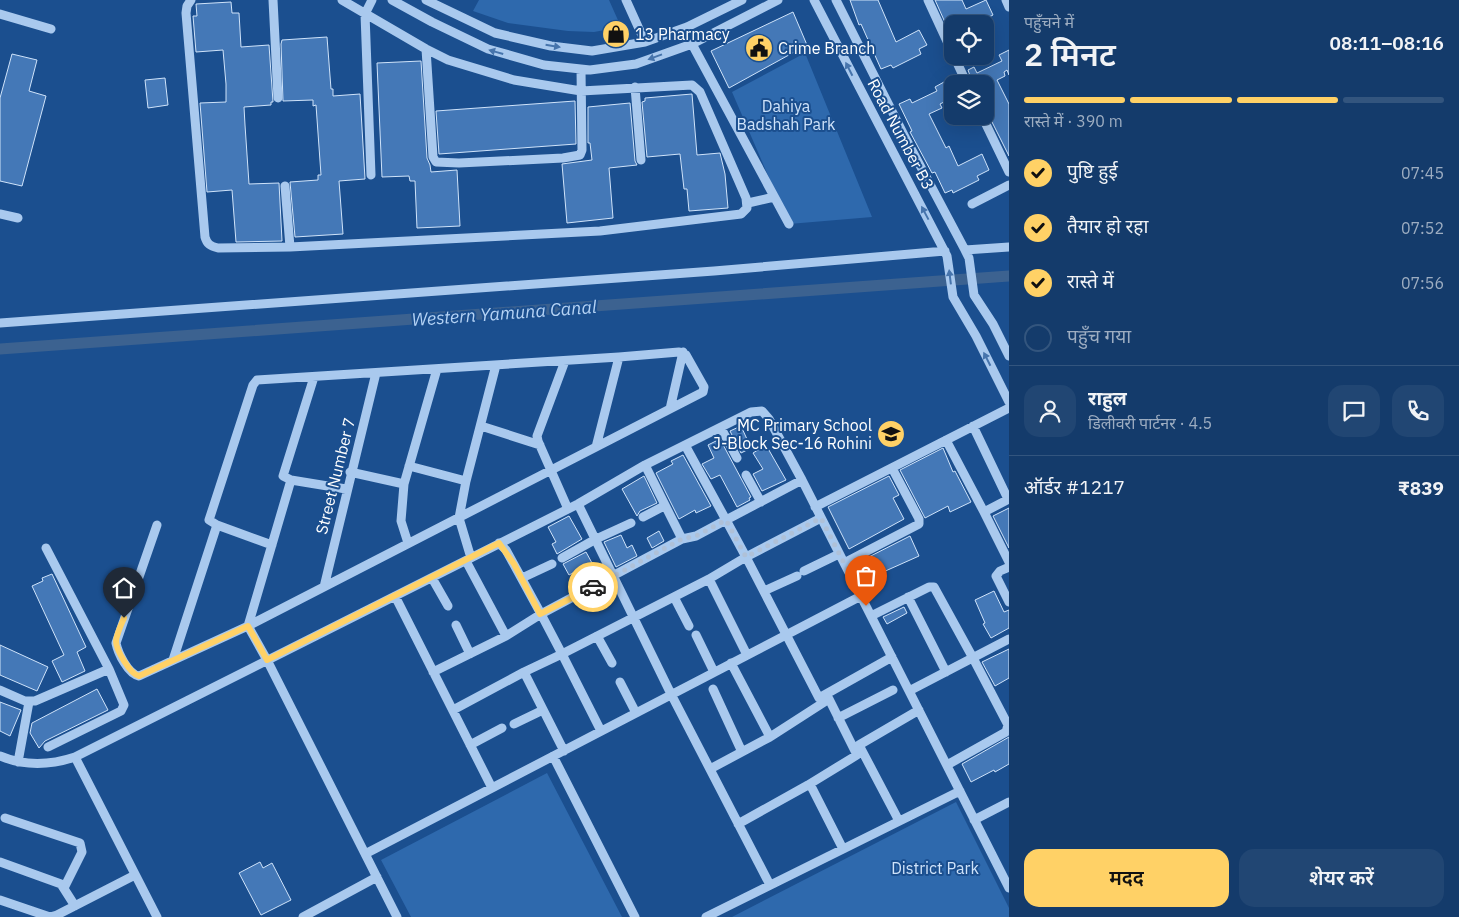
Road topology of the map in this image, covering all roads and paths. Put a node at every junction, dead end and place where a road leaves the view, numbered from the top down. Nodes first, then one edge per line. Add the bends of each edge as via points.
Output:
1 (191, 0) edge
2 (273, 0) edge
3 (342, 0) edge
4 (372, 0) edge
5 (392, 0) edge
6 (426, 0) edge
7 (626, 0) edge
8 (742, 0) edge
9 (778, 0) edge
10 (814, 0) edge
11 (836, 0) edge
12 (928, 0) edge
13 (1006, 0) edge
14 (1009, 7) edge
15 (0, 14) edge
16 (365, 14) junction
17 (50, 29) dead end
18 (944, 35) edge
19 (645, 42) junction
20 (692, 44) junction
21 (426, 49) junction
22 (581, 69) junction
23 (635, 87) junction
24 (581, 91) junction
25 (278, 98) dead end
26 (986, 125) edge
27 (641, 160) dead end
28 (1009, 172) edge
29 (371, 175) dead end
30 (1009, 185) edge
31 (285, 186) dead end
32 (774, 197) junction
33 (748, 204) junction
34 (972, 204) dead end
35 (0, 214) edge
36 (18, 218) dead end
37 (789, 224) dead end
38 (290, 247) junction
39 (1009, 247) edge
40 (946, 253) junction
41 (967, 254) junction
42 (0, 323) edge
43 (683, 352) junction
44 (1009, 356) edge
45 (619, 357) junction
46 (565, 361) junction
47 (496, 366) junction
48 (437, 369) junction
49 (376, 373) junction
50 (314, 377) junction
51 (1009, 402) edge
52 (1009, 408) edge
53 (670, 409) junction
54 (481, 426) junction
55 (973, 426) junction
56 (721, 428) junction
57 (946, 440) junction
58 (540, 445) junction
59 (685, 445) junction
60 (596, 447) junction
61 (738, 458) dead end
62 (645, 465) junction
63 (409, 466) junction
64 (892, 468) junction
65 (551, 470) junction
66 (350, 472) junction
67 (746, 475) dead end
68 (291, 480) junction
69 (802, 480) junction
70 (466, 481) junction
71 (404, 484) junction
72 (346, 489) junction
73 (1009, 499) edge
74 (761, 502) junction
75 (578, 504) junction
76 (664, 506) junction
77 (815, 507) junction
78 (568, 509) junction
79 (984, 512) junction
80 (643, 517) dead end
81 (459, 518) junction
82 (821, 518) junction
83 (726, 520) junction
84 (631, 523) dead end
85 (216, 525) junction
86 (157, 526) dead end
87 (596, 539) junction
88 (682, 539) junction
89 (499, 543) junction
90 (408, 544) junction
91 (272, 545) junction
92 (46, 548) dead end
93 (839, 554) junction
94 (746, 557) junction
95 (562, 558) dead end
96 (468, 559) junction
97 (1009, 562) edge
98 (844, 563) junction
99 (552, 564) dead end
100 (1009, 567) edge
101 (613, 576) junction
102 (432, 578) junction
103 (522, 578) junction
104 (709, 579) junction
105 (324, 587) junction
106 (764, 591) junction
107 (395, 596) junction
108 (860, 596) junction
109 (674, 597) junction
110 (908, 597) junction
111 (1009, 602) edge
112 (448, 606) dead end
113 (540, 614) junction
114 (871, 616) junction
115 (634, 617) junction
116 (456, 625) dead end
117 (248, 626) junction
118 (690, 626) dead end
119 (696, 635) dead end
120 (786, 635) junction
121 (506, 636) junction
122 (597, 636) junction
123 (1009, 639) edge
124 (470, 654) junction
125 (562, 654) junction
126 (747, 655) junction
127 (892, 657) junction
128 (973, 658) junction
129 (174, 660) junction
130 (267, 660) junction
131 (612, 663) dead end
132 (731, 663) junction
133 (109, 669) junction
134 (433, 672) junction
135 (524, 672) junction
136 (714, 672) junction
137 (946, 672) junction
138 (620, 682) dead end
139 (713, 689) dead end
140 (0, 690) edge
141 (893, 690) dead end
142 (909, 691) junction
143 (671, 694) junction
144 (828, 696) junction
145 (30, 702) junction
146 (453, 710) junction
147 (543, 710) junction
148 (919, 710) junction
149 (636, 713) junction
150 (838, 718) junction
151 (514, 724) dead end
152 (502, 728) dead end
153 (601, 731) junction
154 (770, 737) junction
155 (470, 744) junction
156 (856, 746) junction
157 (48, 747) dead end
158 (564, 750) junction
159 (742, 752) junction
160 (0, 756) edge
161 (553, 756) junction
162 (76, 757) junction
163 (18, 762) junction
164 (946, 765) junction
165 (710, 770) junction
166 (808, 785) junction
167 (492, 788) junction
168 (960, 791) junction
169 (1009, 802) edge
170 (5, 818) dead end
171 (974, 820) junction
172 (899, 821) junction
173 (738, 824) junction
174 (842, 849) junction
175 (365, 854) junction
176 (0, 862) edge
177 (1006, 874) edge
178 (136, 875) junction
179 (377, 877) junction
180 (766, 887) junction
181 (64, 888) junction
182 (1009, 888) edge
183 (0, 900) edge
184 (74, 906) junction
185 (156, 917) edge
186 (302, 917) edge
187 (397, 917) edge
188 (635, 917) edge
189 (706, 917) edge

1 - 38 street via 186,13 207,243 218,248
2 - 25 street
3 - 16 street
4 - 16 street
22 -> 5 street via 544,65 488,49
6 -> 19 street via 495,33 551,46 592,51
7 - 19 street
8 - 19 street via 687,27
9 - 20 street
40 -> 10 street, Road Number B3
11 - 41 street
12 - 18 street
13 - 14 street
15 - 17 street
16 - 21 street
16 - 29 street
20 -> 22 street via 636,64
20 - 32 street
21 - 24 street via 448,60 514,80
21 - 24 street via 433,157 436,162 578,156 582,150
22 - 24 street
23 - 24 street
23 - 27 street
23 - 33 street via 687,85 700,92
26 - 28 street
30 - 34 street
31 - 38 street
32 - 33 street
32 - 37 street
33 - 38 street via 740,214 600,230
35 - 36 street
39 - 41 street
40 - 42 street
51 -> 40 street via 976,336 952,298
41 - 44 street via 974,296
43 - 45 street
43 - 53 street
43 - 53 street via 704,390
45 - 46 street
45 - 60 street
46 - 47 street
46 - 58 street via 539,428
47 - 48 street
47 - 54 street
48 - 49 street
48 - 63 street
49 - 50 street
49 - 66 street, Street Number 7
50 - 68 street via 283,474 284,478
50 - 85 street via 255,382 210,518 210,522
52 - 55 street
53 - 60 street
54 - 58 street
54 - 70 street
55 - 57 street
55 - 73 street
56 - 59 street
56 - 61 street
56 - 69 street via 751,412 762,411
57 - 64 street
57 - 79 street
58 - 65 street
59 - 62 street
59 - 83 street
60 - 65 street
62 - 75 street
62 - 76 street
63 - 70 street
63 - 71 street
64 - 77 street
64 - 98 street via 919,524
65 - 78 street
65 - 81 street
66 - 71 street
66 - 72 street, Street Number 7
67 - 74 street
68 - 72 street
68 - 91 street
69 - 74 street
69 - 77 street
70 - 81 street
71 - 90 street via 401,521
72 - 105 street, Street Number 7
73 - 79 street
74 - 83 street
75 - 78 street
75 - 87 street
76 - 80 street
76 - 88 street
77 - 82 street
78 - 89 street
79 - 97 street
81 - 90 street
81 - 96 street
82 - 93 street
82 - 94 street
83 - 88 street via 696,536
83 - 94 street
84 - 87 street
85 - 91 street
85 - 129 street
86 - 129 street via 116,643 134,675 144,675
87 - 95 street
87 - 101 street
88 - 101 street
89 - 96 street
89 - 103 street
90 - 105 street
91 - 117 street
92 - 133 street
93 - 98 street
93 - 106 street
94 - 104 street
94 - 106 street
96 - 102 street
96 - 121 street
98 - 108 street
99 - 103 street
100 - 111 street via 996,576
101 - 113 street
101 - 115 street
102 - 107 street
102 - 112 street
103 - 113 street
104 - 109 street
104 - 126 street
105 - 117 street
106 - 120 street
107 - 130 street
107 - 134 street
108 - 114 street
108 - 120 street
109 - 115 street
109 - 118 street
110 - 114 street
110 - 128 street via 929,587 936,589
110 - 137 street
113 - 121 street
113 - 125 street
114 - 127 street
115 - 122 street
115 - 143 street
116 - 124 street
117 - 129 street
117 - 130 street
119 - 136 street
120 - 126 street
120 - 144 street via 818,698
121 - 124 street
122 - 125 street
122 - 131 street
123 - 128 street
124 - 134 street
125 - 135 street
125 - 153 street
126 - 132 street
127 - 142 street
127 - 144 street
128 - 137 street
128 - 164 street via 1008,729
130 - 162 street
130 - 175 street
132 - 136 street
132 - 154 street
133 - 145 street
133 - 157 street via 124,705 122,710
134 - 146 street
135 - 146 street
135 - 147 street
136 - 143 street
137 - 142 street
138 - 149 street
139 - 159 street
140 - 145 street
141 - 150 street
142 - 148 street
143 - 149 street
143 - 165 street
144 - 150 street
144 - 154 street
145 - 163 street
146 - 155 street
147 - 151 street
147 - 158 street
148 - 156 street
148 - 164 street
149 - 153 street
150 - 156 street
152 - 155 street
153 - 158 street
154 - 159 street
155 - 167 street
156 - 166 street via 856,755
156 - 172 street
158 - 161 street
159 - 165 street
160 - 163 street
161 - 167 street
161 - 188 street
162 - 163 street via 57,762
162 - 178 street
164 - 168 street
165 - 173 street
166 - 173 street
166 - 174 street
167 - 175 street
168 - 171 street
168 - 172 street
169 - 171 street
170 - 181 street via 80,843 82,852
171 - 177 street
172 - 174 street
173 - 180 street
174 - 180 street
175 - 179 street
176 - 181 street via 57,881
177 - 182 street
178 - 184 street
178 - 185 street
179 - 186 street
179 - 187 street
180 - 189 street
181 - 184 street
183 - 184 street via 50,917

